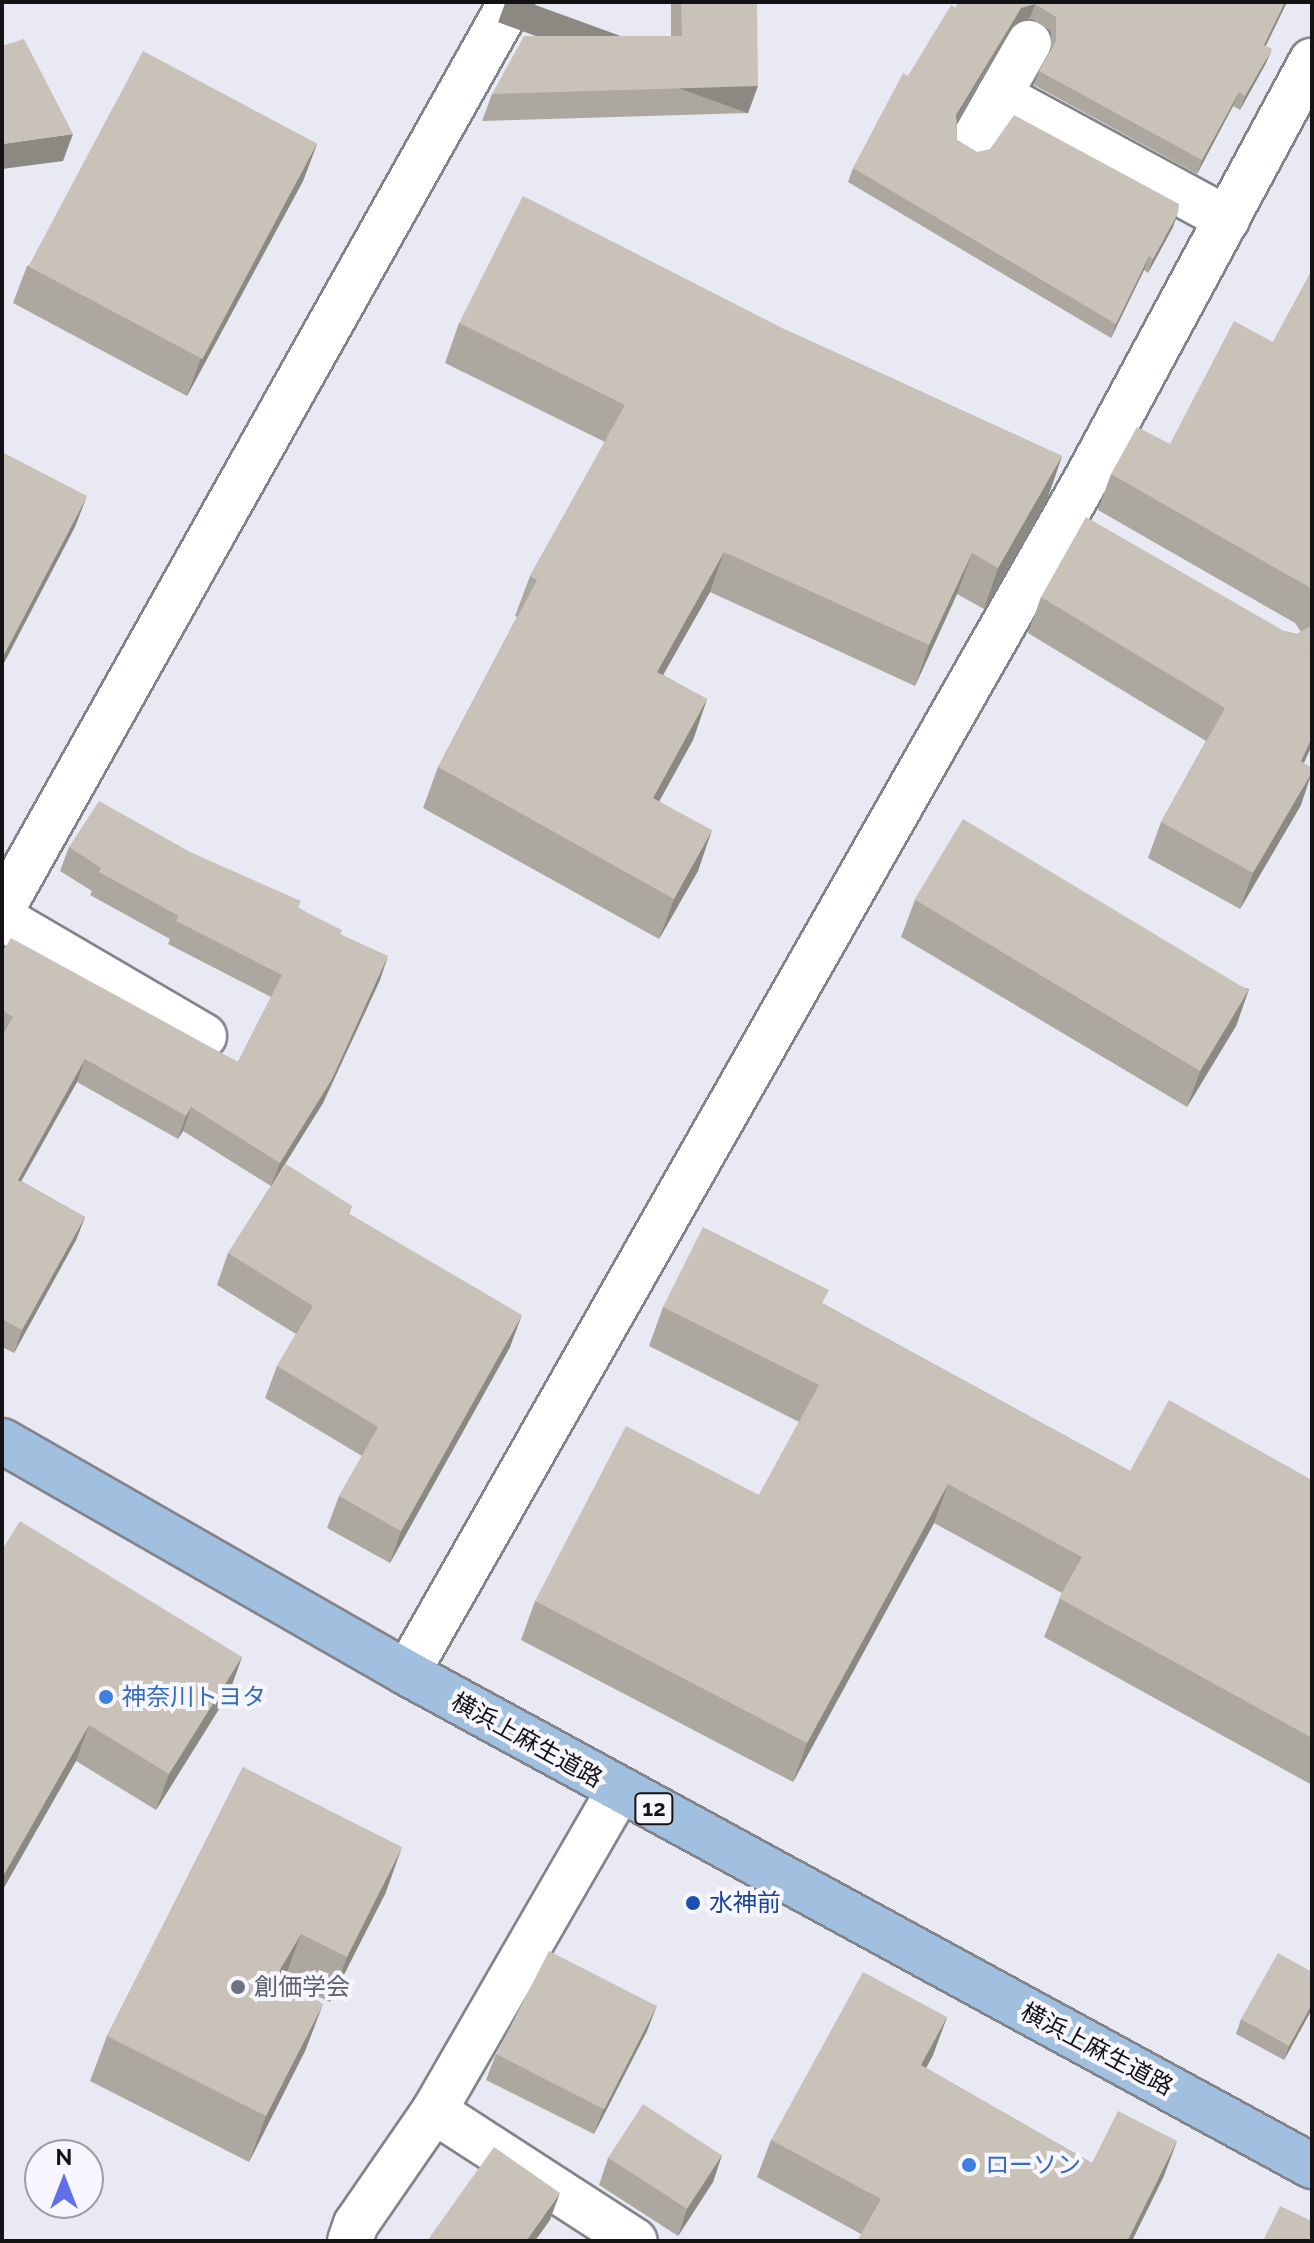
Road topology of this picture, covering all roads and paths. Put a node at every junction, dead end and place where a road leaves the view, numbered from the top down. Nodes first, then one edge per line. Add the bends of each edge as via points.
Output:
1 (511, 2) edge
2 (1029, 43) dead end
3 (1312, 61) edge
4 (999, 95) junction
5 (973, 141) dead end
6 (1227, 219) junction
7 (1064, 519) junction
8 (1105, 542) edge
9 (2, 909) edge
10 (2, 918) edge
11 (204, 1036) dead end
12 (2, 1441) edge
13 (407, 1673) junction
14 (619, 1790) junction
15 (434, 2111) junction
16 (1312, 2166) edge
17 (350, 2241) edge
18 (635, 2241) edge

1 - 9 street
2 - 4 street
3 - 6 street
4 - 5 street
4 - 6 street
6 - 7 street
7 - 8 street
7 - 13 street
10 - 11 street
12 - 13 main road, 横浜上麻生道路 / 12
13 - 14 main road, 横浜上麻生道路 / 12
14 - 15 street
14 - 16 main road, 横浜上麻生道路 / 12
15 - 17 street via 356,2224
15 - 18 street

